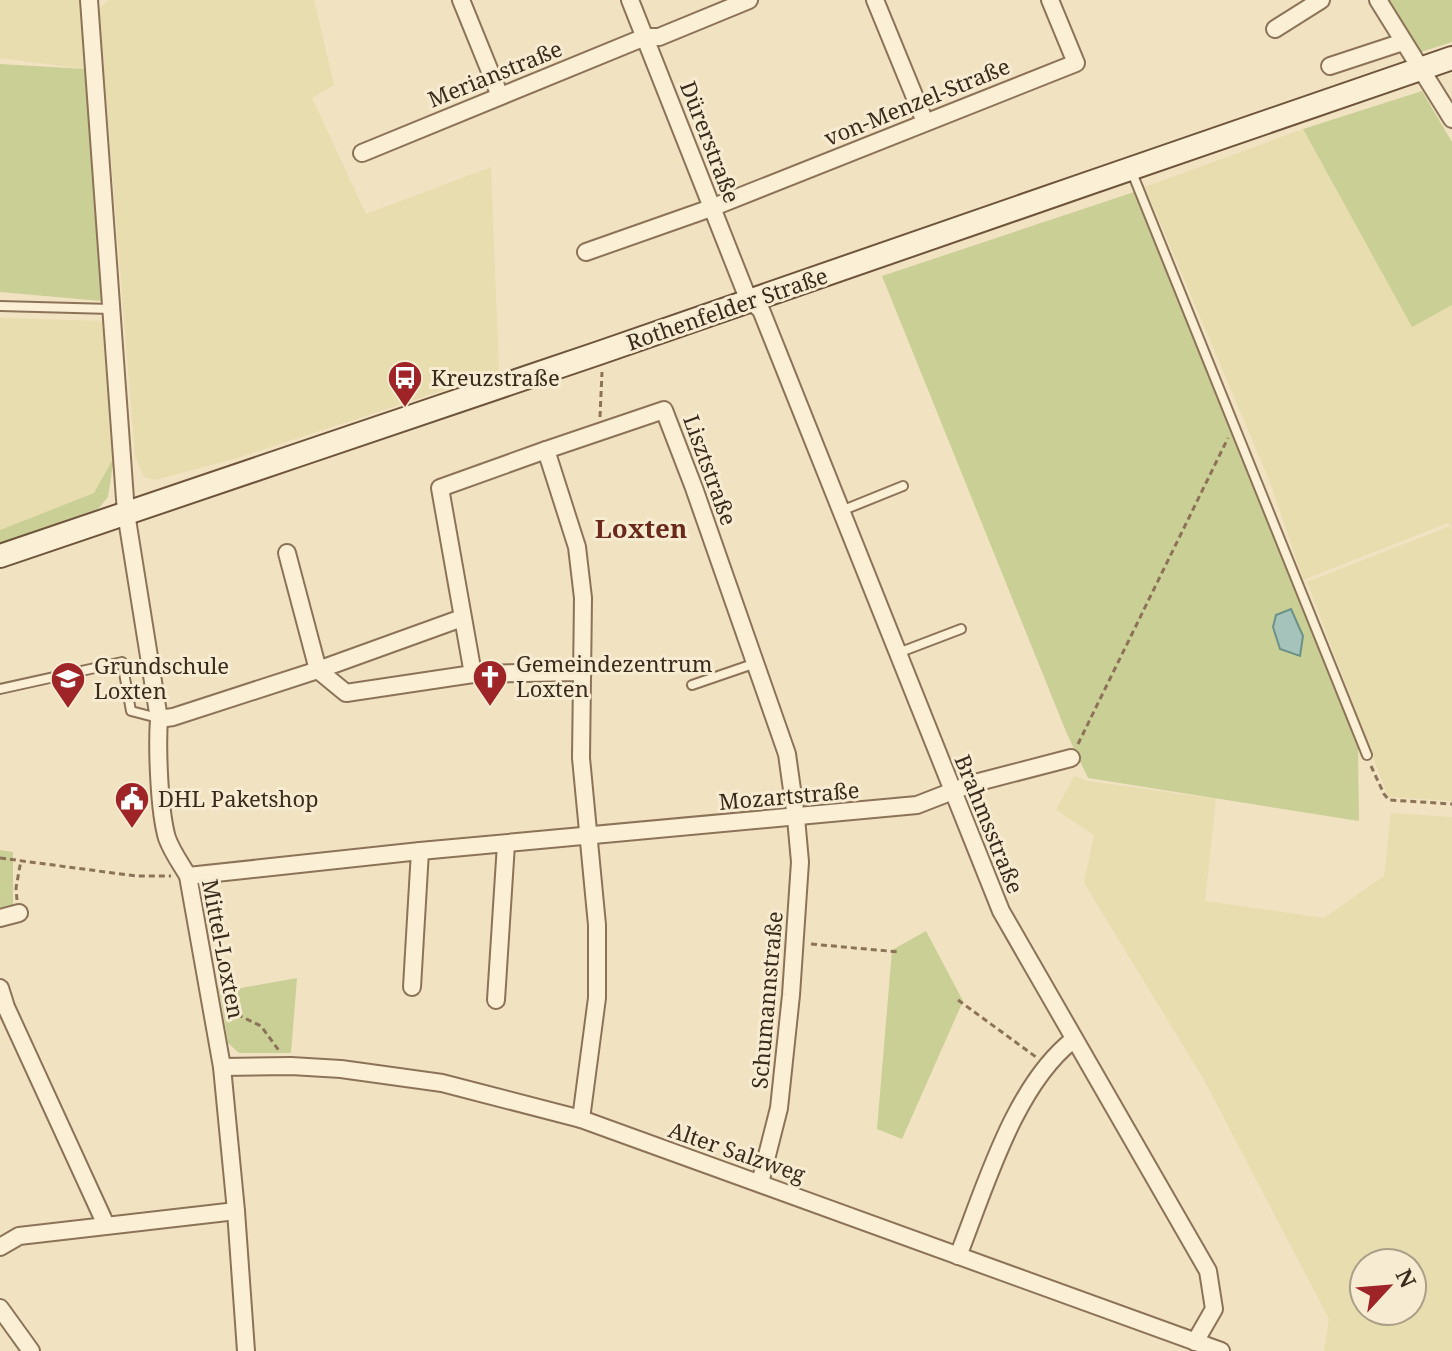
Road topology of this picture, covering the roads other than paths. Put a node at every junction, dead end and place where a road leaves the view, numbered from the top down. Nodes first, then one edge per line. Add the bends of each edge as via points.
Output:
1 (89, 0) edge
2 (461, 0) edge
3 (630, 0) edge
4 (749, 0) edge
5 (875, 0) edge
6 (1050, 0) edge
7 (1321, 0) edge
8 (1378, 0) edge
9 (1275, 29) dead end
10 (645, 37) junction
11 (1403, 42) junction
12 (1452, 58) edge
13 (1330, 66) dead end
14 (1420, 69) junction
15 (500, 96) junction
16 (1452, 119) edge
17 (925, 122) junction
18 (362, 153) dead end
19 (1131, 170) junction
20 (711, 208) junction
21 (586, 252) dead end
22 (750, 300) junction
23 (0, 306) edge
24 (112, 309) junction
25 (546, 450) junction
26 (903, 486) dead end
27 (840, 511) junction
28 (126, 513) junction
29 (287, 553) dead end
30 (0, 556) edge
31 (462, 618) junction
32 (961, 629) dead end
33 (897, 654) junction
34 (756, 663) junction
35 (318, 670) junction
36 (583, 672) junction
37 (473, 674) junction
38 (692, 685) dead end
39 (0, 689) edge
40 (159, 719) junction
41 (1367, 755) road end
42 (1071, 758) road end
43 (953, 792) junction
44 (796, 818) junction
45 (590, 835) junction
46 (506, 844) junction
47 (420, 851) junction
48 (188, 876) junction
49 (19, 913) road end
50 (0, 918) edge
51 (412, 987) dead end
52 (0, 988) edge
53 (496, 1000) dead end
54 (1073, 1040) junction
55 (222, 1067) junction
56 (581, 1119) junction
57 (760, 1183) junction
58 (236, 1211) junction
59 (106, 1225) junction
60 (0, 1247) edge
61 (958, 1256) junction
62 (0, 1308) edge
63 (1195, 1342) junction
64 (31, 1351) edge
65 (246, 1351) edge
66 (1221, 1351) edge

1 - 24 street
2 - 15 street
3 - 10 street, Dürerstraße
4 - 10 street via 659,37
5 - 17 street
6 - 17 street, von-Menzel-Straße via 1076,63
7 - 9 street
8 - 11 street
10 - 15 street, Merianstraße
10 - 20 street, Dürerstraße
11 - 13 street
11 - 14 street
12 - 14 street, Rothenfelder Straße
14 - 16 street
14 - 19 street, Rothenfelder Straße
15 - 18 street, Merianstraße
17 - 20 street, von-Menzel-Straße
19 - 22 street, Rothenfelder Straße
19 - 41 lane
20 - 21 street, von-Menzel-Straße
20 - 22 street, Dürerstraße
22 - 27 street, Brahmsstraße via 761,310
22 - 28 street, Rothenfelder Straße
23 - 24 lane
24 - 28 street
25 - 31 street, Lisztstraße via 440,488
25 - 34 street, Lisztstraße via 664,410
25 - 36 street via 577,547
26 - 27 lane
27 - 33 street, Brahmsstraße
28 - 30 street, Rothenfelder Straße
28 - 40 street, Mittel-Loxten
29 - 35 street
31 - 35 street
31 - 37 street
32 - 33 lane
33 - 43 street, Brahmsstraße
34 - 38 lane
34 - 44 street, Lisztstraße via 787,754
35 - 37 street via 346,693
35 - 40 street
36 - 37 street
36 - 45 street via 581,758
39 - 40 lane via 122,662 131,711
40 - 48 street, Mittel-Loxten via 166,834
42 - 43 street, Mozartstraße
43 - 44 street, Mozartstraße via 917,805
43 - 54 street, Brahmsstraße via 1001,911
44 - 45 street, Mozartstraße
44 - 57 street, Schumannstraße via 800,862 779,1108
45 - 46 street, Mozartstraße
45 - 56 street via 597,998
46 - 47 street, Mozartstraße
46 - 53 street
47 - 48 street, Mozartstraße
47 - 51 street
48 - 55 street, Mittel-Loxten
49 - 50 street
52 - 59 street
54 - 61 street via 1047,1066 1011,1123
54 - 63 street, Brahmsstraße via 1208,1271 1214,1309
55 - 56 street, Alter Salzweg via 341,1069 442,1083
55 - 58 street, Mittel-Loxten
56 - 57 street, Alter Salzweg
57 - 61 street, Alter Salzweg
58 - 59 street
58 - 65 street, Mittel-Loxten
59 - 60 street via 19,1236
61 - 63 street, Alter Salzweg
62 - 64 street
63 - 66 street, Alter Salzweg

